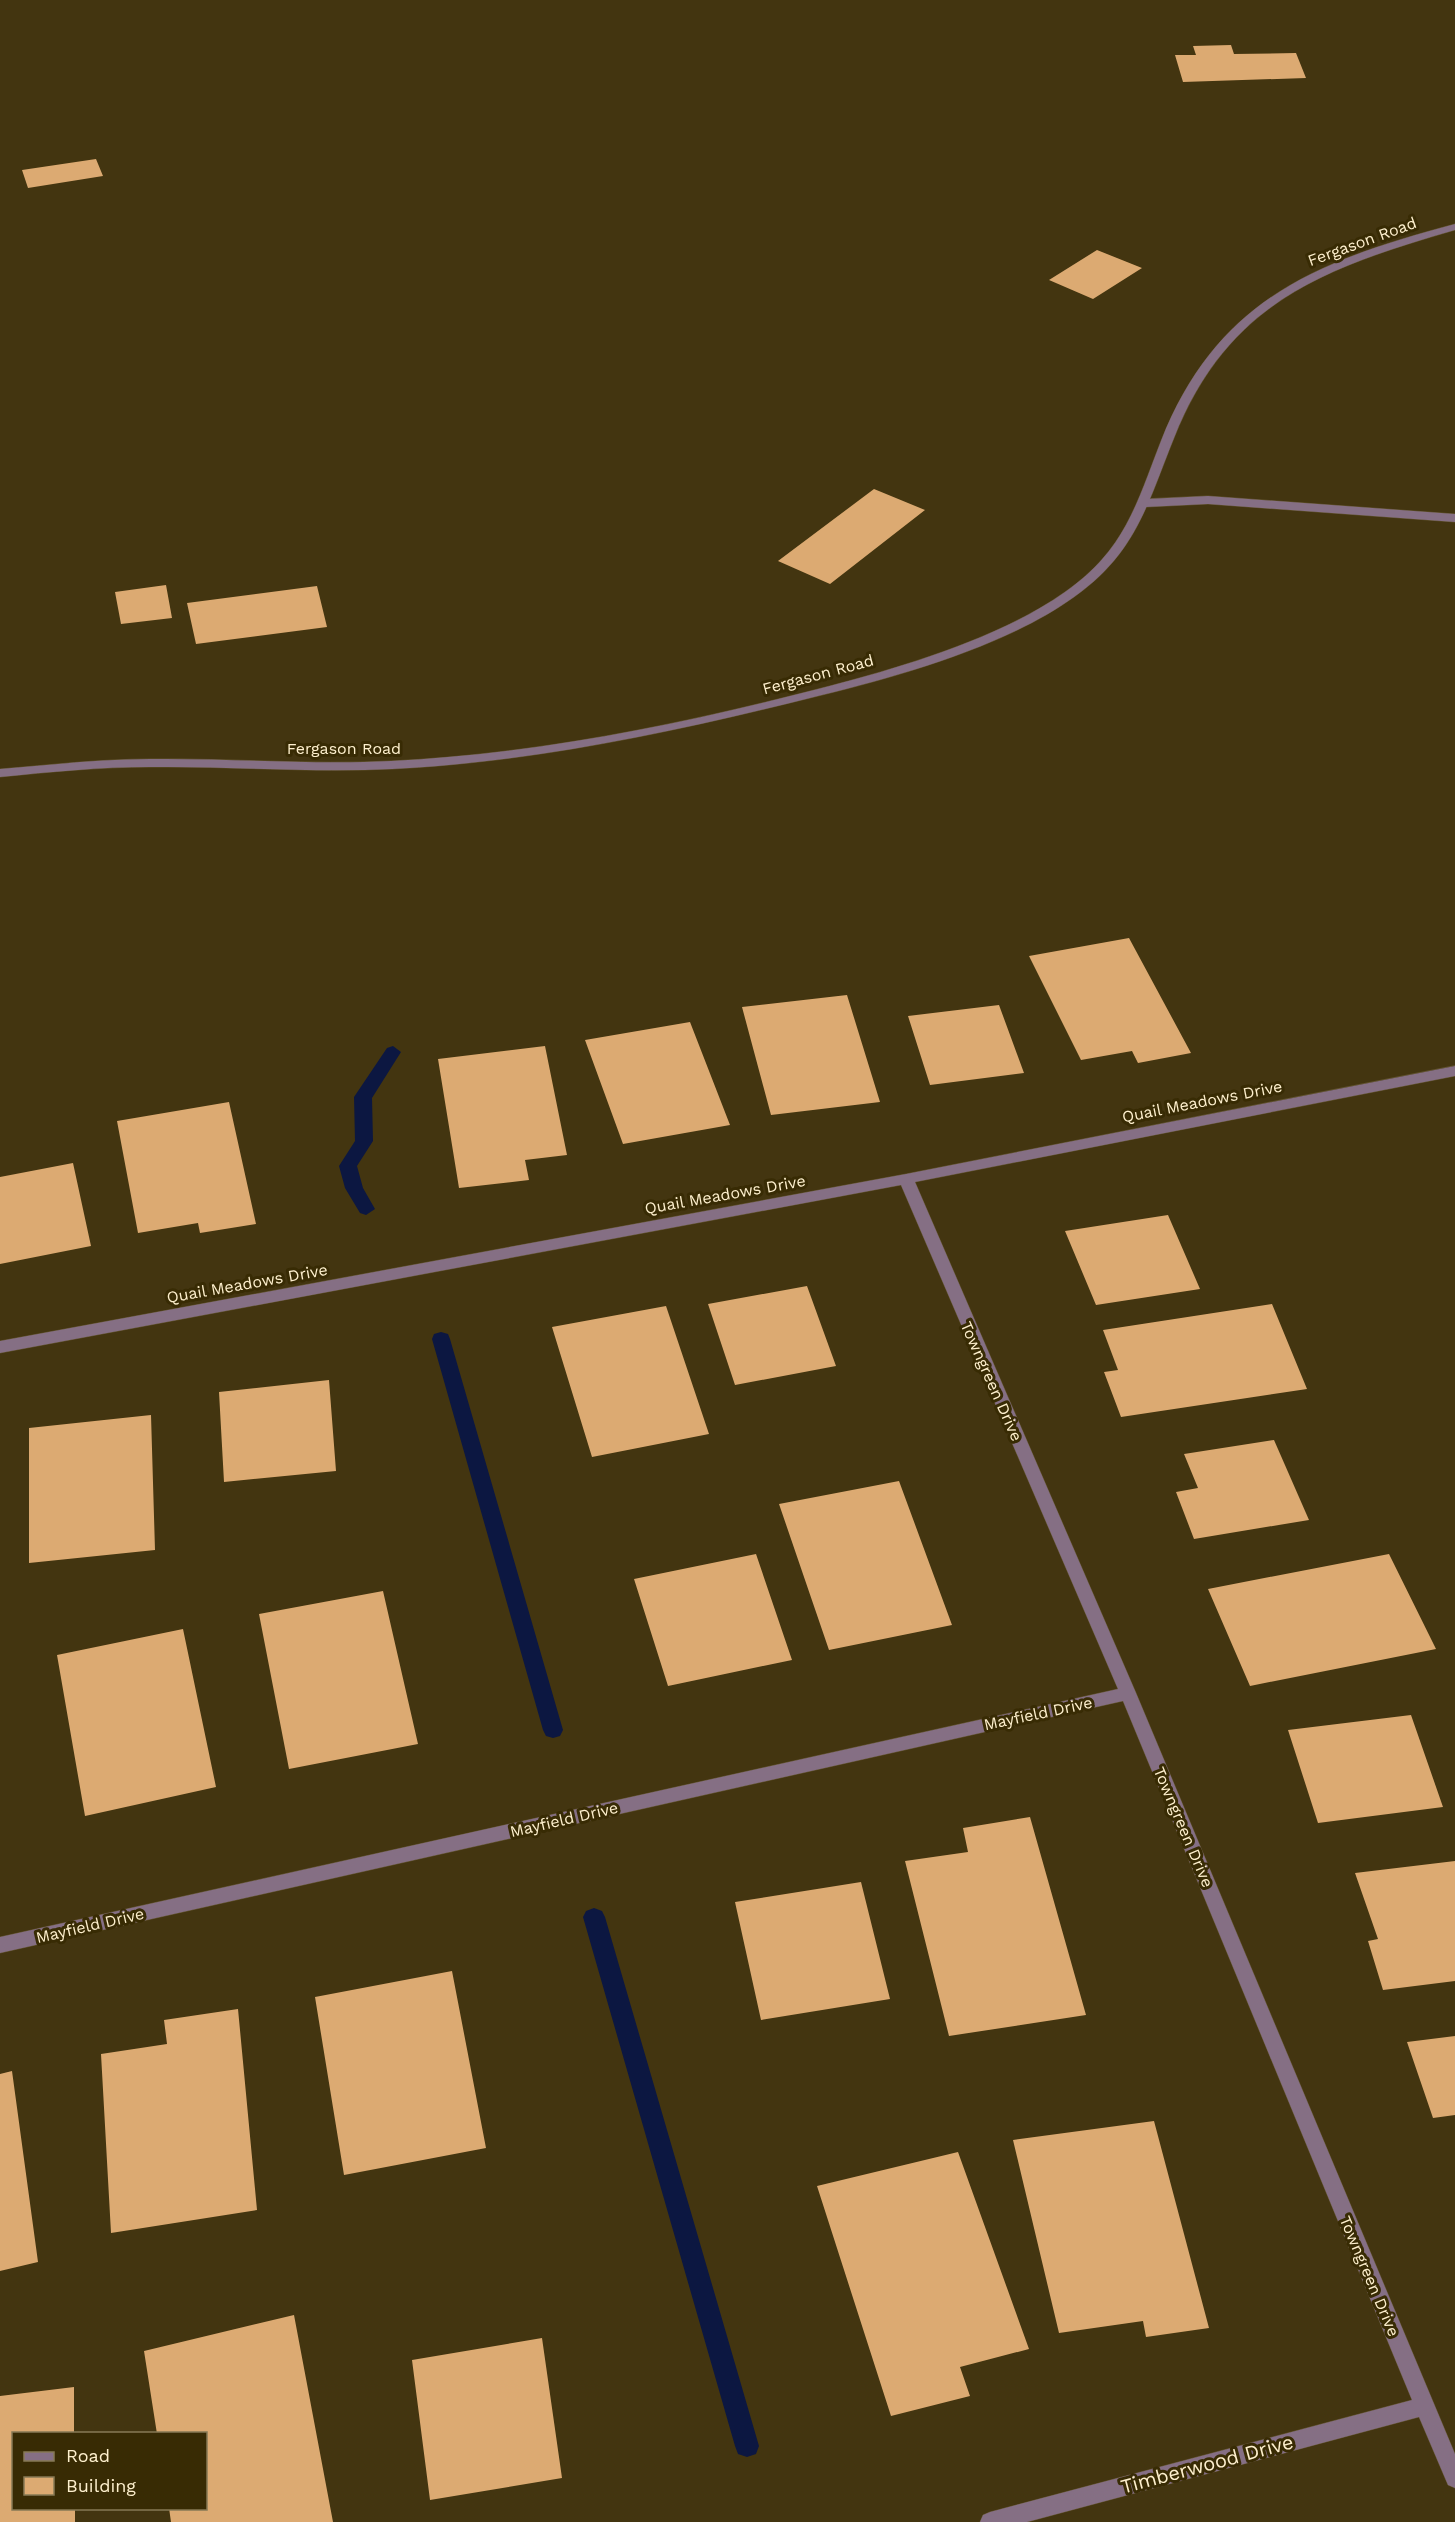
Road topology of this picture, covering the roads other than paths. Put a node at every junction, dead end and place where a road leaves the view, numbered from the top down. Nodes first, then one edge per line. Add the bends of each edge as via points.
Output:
1 (1455, 227) edge
2 (1146, 503) junction
3 (1455, 519) edge
4 (0, 773) edge
5 (1455, 1071) edge
6 (906, 1179) junction
7 (0, 1347) edge
8 (1128, 1694) junction
9 (0, 1945) edge
10 (1424, 2406) junction
11 (1455, 2478) edge
12 (990, 2522) edge

1 - 2 street, Fergason Road via 1338,264 1296,284 1231,332 1209,359 1177,415
2 - 3 street via 1208,500
2 - 4 street, Fergason Road via 1107,565 1072,594 1026,621 973,644 850,684 647,735 512,756 389,765 109,764
5 - 6 street, Quail Meadows Drive
6 - 7 street, Quail Meadows Drive
6 - 8 street, Towngreen Drive
8 - 9 street, Mayfield Drive
8 - 10 street, Towngreen Drive
10 - 11 street, Towngreen Drive
10 - 12 street, Timberwood Drive

